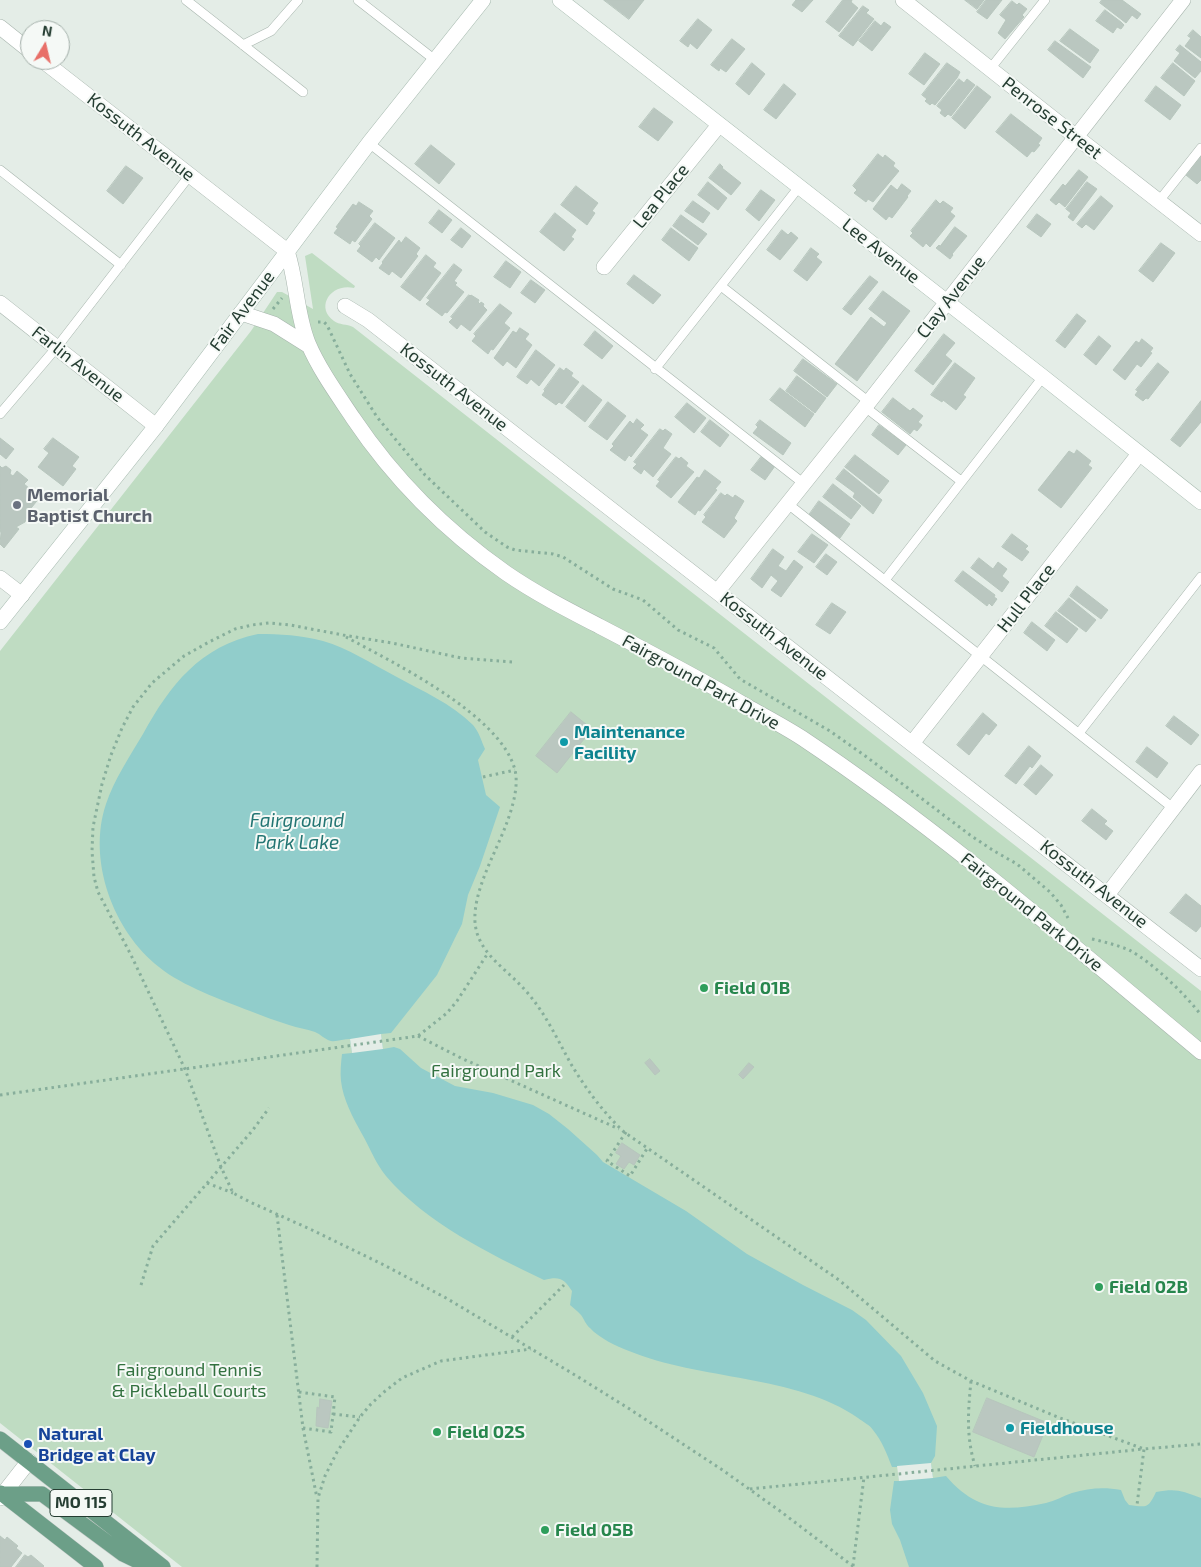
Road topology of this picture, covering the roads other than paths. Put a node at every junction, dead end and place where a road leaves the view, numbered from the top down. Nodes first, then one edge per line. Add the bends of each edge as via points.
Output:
1 (186, 0) edge
2 (298, 0) edge
3 (358, 0) edge
4 (482, 0) edge
5 (560, 0) edge
6 (903, 0) edge
7 (1044, 0) edge
8 (1183, 0) edge
9 (0, 27) edge
10 (20, 43) edge
11 (243, 45) junction
12 (435, 60) junction
13 (990, 69) junction
14 (55, 70) edge
15 (303, 92) dead end
16 (719, 124) junction
17 (1075, 136) junction
18 (369, 143) junction
19 (1201, 148) edge
20 (0, 170) edge
21 (190, 175) junction
22 (799, 187) junction
23 (1159, 202) junction
24 (1201, 234) edge
25 (287, 252) junction
26 (121, 265) junction
27 (604, 267) dead end
28 (721, 286) junction
29 (946, 302) junction
30 (0, 303) edge
31 (345, 306) dead end
32 (241, 313) junction
33 (310, 346) junction
34 (57, 347) junction
35 (655, 368) junction
36 (1043, 377) junction
37 (867, 404) junction
38 (0, 414) edge
39 (156, 426) junction
40 (1139, 454) junction
41 (962, 482) junction
42 (803, 483) junction
43 (1201, 502) edge
44 (788, 504) junction
45 (1201, 577) edge
46 (0, 578) edge
47 (885, 580) junction
48 (717, 592) junction
49 (22, 595) junction
50 (0, 622) edge
51 (981, 655) junction
52 (1078, 733) junction
53 (913, 742) junction
54 (1201, 773) edge
55 (1173, 808) junction
56 (1107, 895) junction
57 (1201, 968) edge
58 (1201, 1052) edge
59 (0, 1439) edge
60 (29, 1461) junction
61 (1, 1494) edge
62 (96, 1567) edge
63 (150, 1567) edge
64 (163, 1567) edge

1 - 11 lane
2 - 11 lane via 271,31
3 - 12 lane
4 - 12 street, Fair Avenue
5 - 16 street, Lee Avenue
6 - 13 street, Penrose Street
7 - 13 lane
8 - 17 street, Clay Avenue
9 - 10 street
11 - 15 lane
12 - 18 street, Fair Avenue
13 - 17 street, Penrose Street
14 - 21 street, Kossuth Avenue
16 - 22 street, Lee Avenue
16 - 27 street, Lea Place
17 - 23 street, Penrose Street
17 - 29 street, Clay Avenue
18 - 25 street, Fair Avenue
18 - 35 lane
19 - 23 lane
20 - 26 lane
21 - 25 street, Kossuth Avenue
21 - 26 lane
22 - 28 lane
22 - 29 street, Lee Avenue
23 - 24 street, Penrose Street
25 - 32 street, Fair Avenue
25 - 33 street, Fairground Park Drive via 298,308
26 - 34 lane
28 - 35 lane
28 - 37 lane
29 - 36 street, Lee Avenue
29 - 37 street, Clay Avenue
30 - 34 street, Farlin Avenue
31 - 48 street, Kossuth Avenue via 368,320
32 - 33 street via 274,324
32 - 39 street, Fair Avenue
33 - 58 street, Fairground Park Drive via 365,436 406,487 456,535 508,575 782,726 856,776 966,857
34 - 38 lane
34 - 39 street, Farlin Avenue
35 - 42 lane
36 - 40 street, Lee Avenue
36 - 41 lane
37 - 41 lane
37 - 42 street, Clay Avenue
39 - 49 street, Fair Avenue
40 - 43 street, Lee Avenue
40 - 51 street, Hull Place
41 - 47 lane
42 - 44 street, Clay Avenue
44 - 47 lane
44 - 48 street, Clay Avenue
45 - 52 lane
46 - 49 street
47 - 51 lane
48 - 53 street, Kossuth Avenue
49 - 50 street, Fair Avenue
51 - 52 lane
51 - 53 street, Hull Place
52 - 55 lane
53 - 56 street, Kossuth Avenue
54 - 55 street
55 - 56 street
56 - 57 street, Kossuth Avenue
59 - 60 main road, MO 115
60 - 61 street
60 - 64 main road, MO 115
61 - 62 main road, MO 115
61 - 63 main road via 42,1494 124,1554

